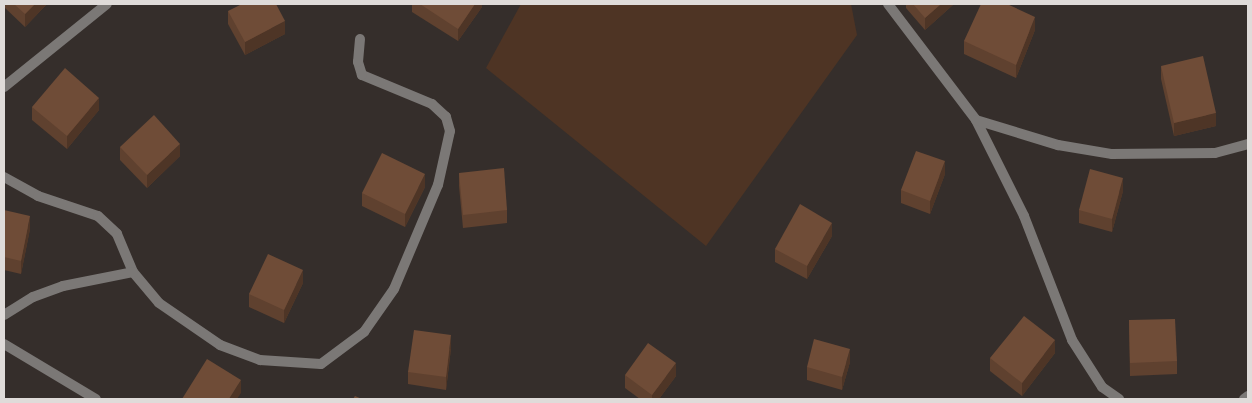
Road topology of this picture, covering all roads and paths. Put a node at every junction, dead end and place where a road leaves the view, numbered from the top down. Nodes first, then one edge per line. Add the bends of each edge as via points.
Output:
1 (107, 4) edge
2 (888, 4) edge
3 (360, 39) dead end
4 (4, 87) edge
5 (976, 120) junction
6 (1248, 144) edge
7 (4, 177) edge
8 (132, 272) junction
9 (4, 315) edge
10 (4, 344) edge
11 (1248, 396) edge
12 (96, 399) edge
13 (1119, 399) edge
14 (1244, 399) edge

1 - 4 street
2 - 5 street
3 - 8 street via 358,62 362,75 432,104 446,117 450,131 438,185 394,289 364,332 321,364 260,360 220,345 172,314
5 - 6 street via 1058,145 1112,154 1215,153
5 - 13 street via 1024,216 1072,340 1102,387
7 - 8 street via 38,196 98,216 117,234
8 - 9 street via 56,289
10 - 12 street
11 - 14 street

